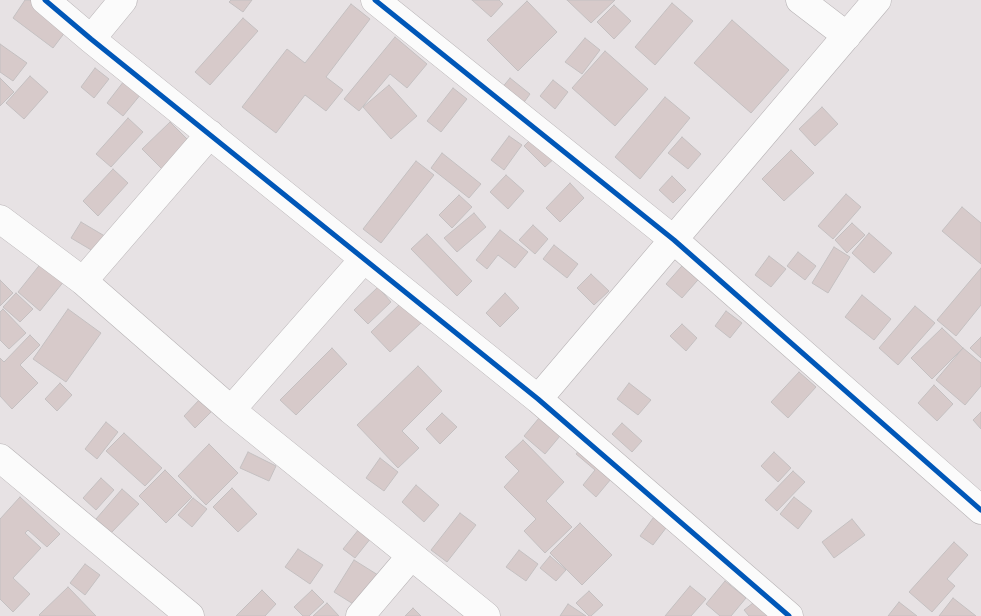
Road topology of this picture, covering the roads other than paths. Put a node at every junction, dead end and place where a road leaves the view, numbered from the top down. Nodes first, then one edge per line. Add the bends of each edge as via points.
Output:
1 (45, 0) edge
2 (123, 0) edge
3 (375, 0) edge
4 (800, 0) edge
5 (877, 0) edge
6 (847, 36) junction
7 (91, 39) junction
8 (210, 134) junction
9 (0, 219) edge
10 (674, 240) junction
11 (363, 260) junction
12 (83, 281) junction
13 (538, 400) junction
14 (231, 410) junction
15 (0, 458) edge
16 (981, 510) edge
17 (411, 556) junction
18 (190, 616) edge
19 (360, 616) edge
20 (486, 616) edge
21 (788, 616) edge

1 - 7 street
2 - 7 street
3 - 10 street
4 - 6 street
5 - 6 street
6 - 10 street
7 - 8 street
8 - 11 street
8 - 12 street
9 - 12 street
10 - 13 street
10 - 16 street
11 - 13 street
11 - 14 street
12 - 14 street
13 - 21 street
14 - 17 street
15 - 18 street
17 - 19 street
17 - 20 street

